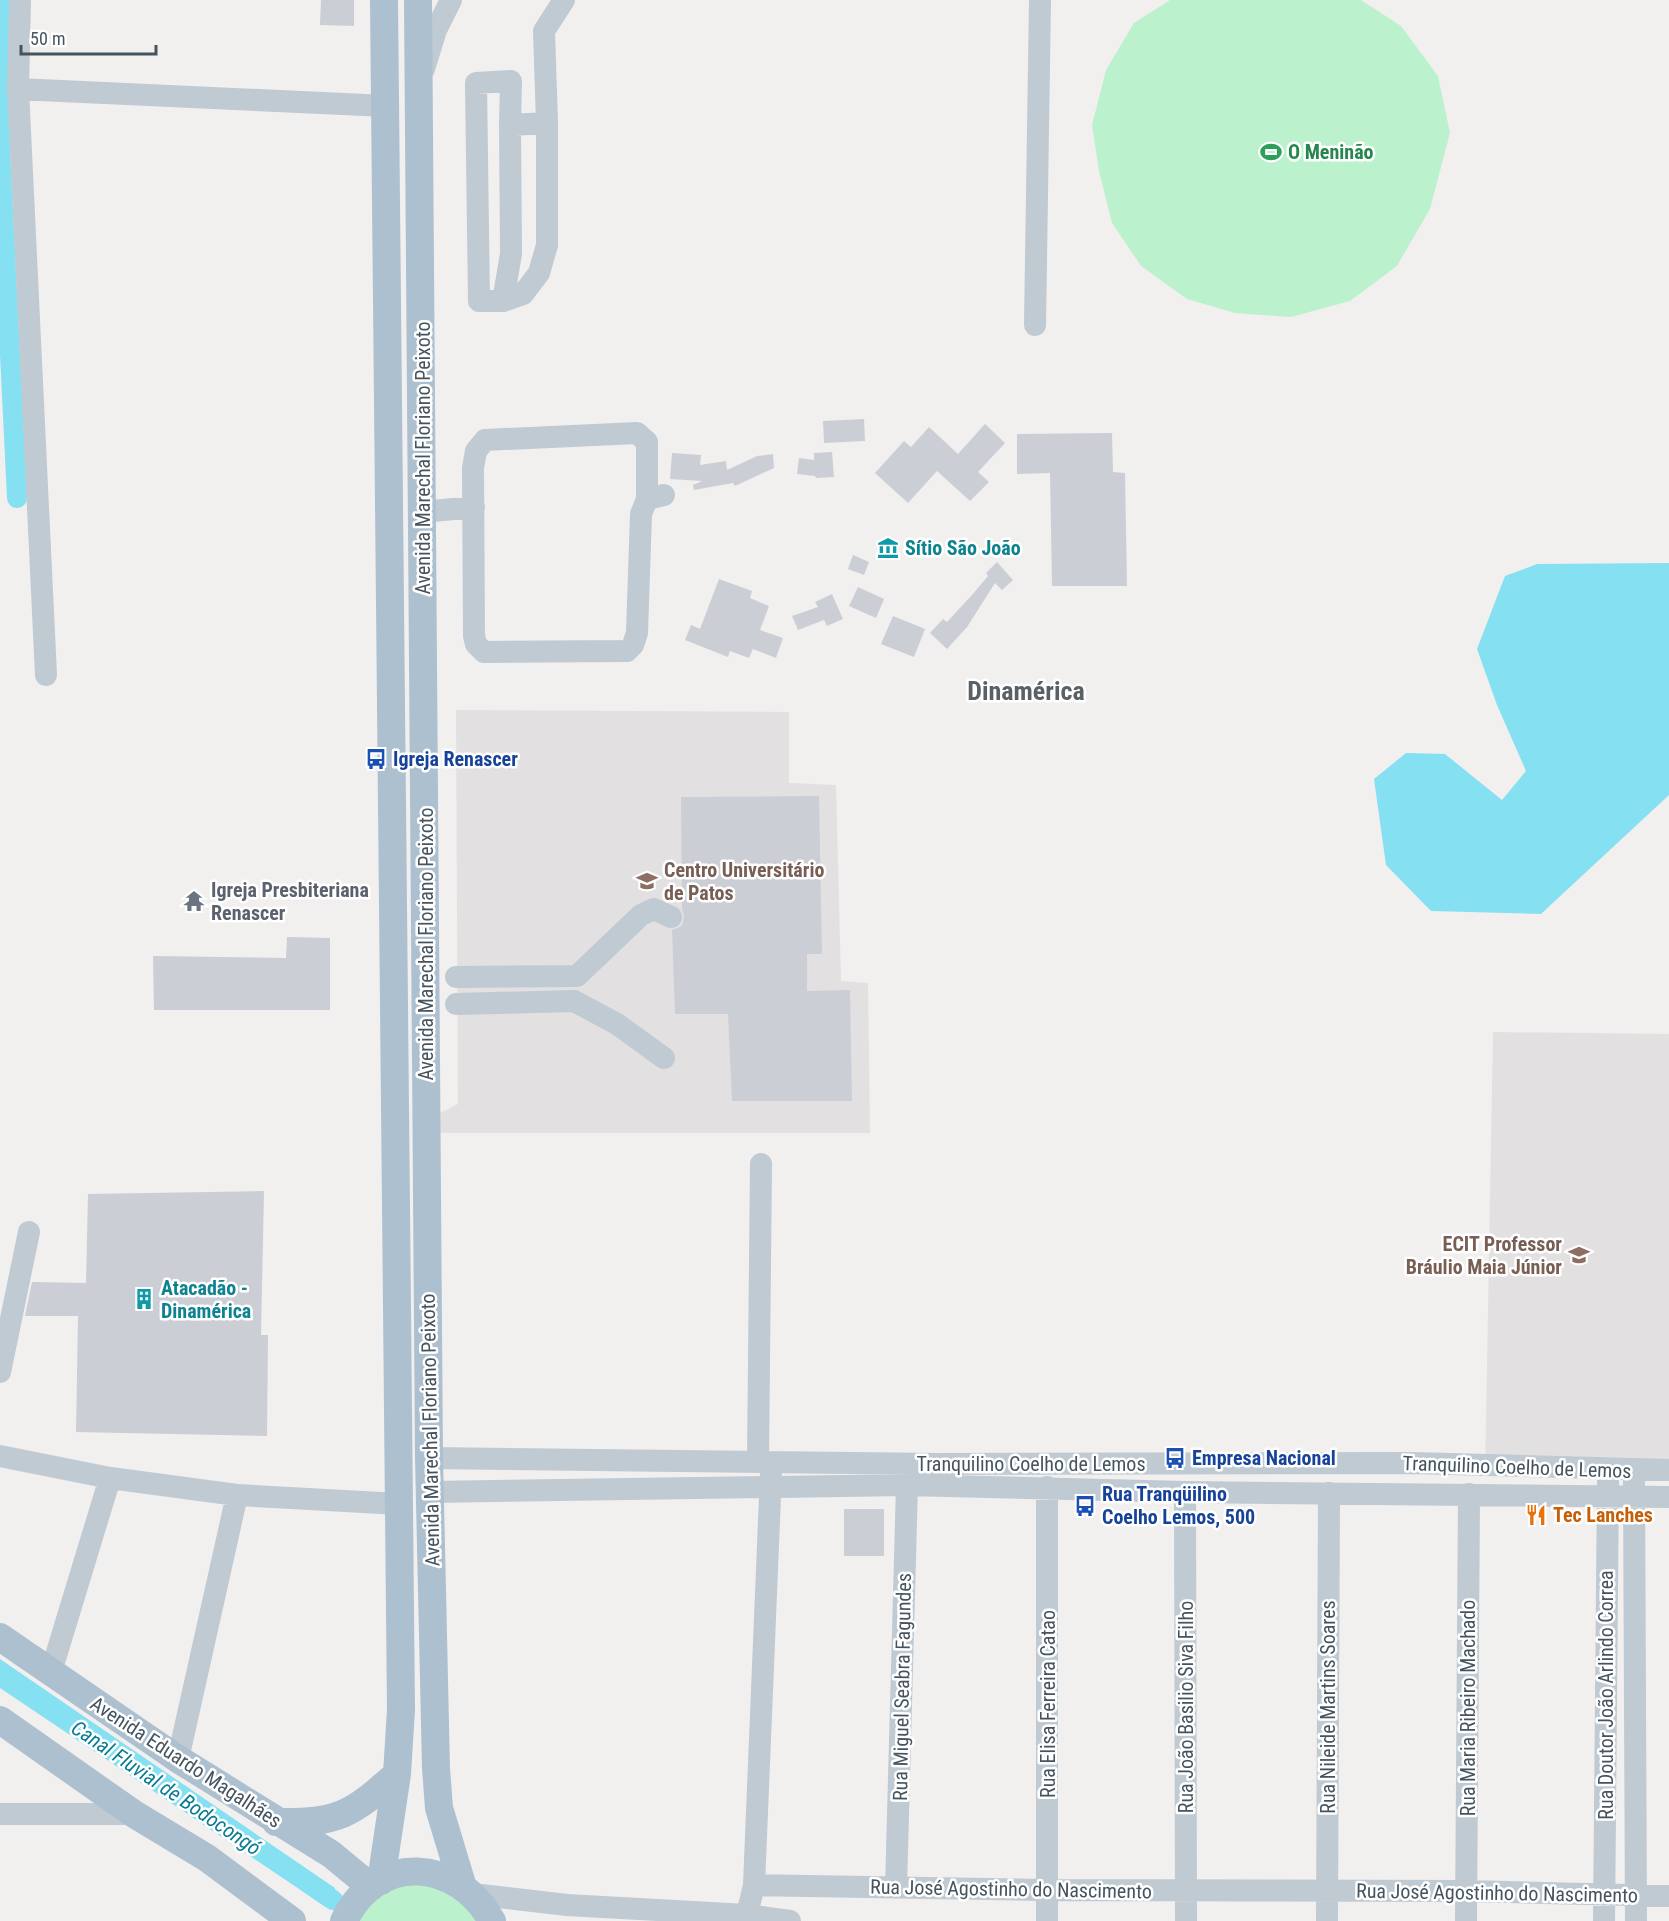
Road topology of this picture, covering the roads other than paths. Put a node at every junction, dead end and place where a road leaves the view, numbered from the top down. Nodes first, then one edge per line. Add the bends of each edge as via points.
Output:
1 (20, 0) edge
2 (384, 0) edge
3 (418, 0) edge
4 (451, 0) edge
5 (564, 0) edge
6 (1040, 0) edge
7 (420, 82) junction
8 (18, 89) junction
9 (387, 106) junction
10 (547, 123) junction
11 (510, 125) junction
12 (503, 301) junction
13 (1035, 325) dead end
14 (474, 507) junction
15 (423, 512) junction
16 (46, 675) dead end
17 (671, 917) dead end
18 (456, 977) dead end
19 (456, 1004) dead end
20 (664, 1058) dead end
21 (761, 1164) dead end
22 (29, 1232) dead end
23 (0, 1372) edge
24 (429, 1458) junction
25 (765, 1461) junction
26 (2, 1464) edge
27 (1609, 1470) junction
28 (1669, 1470) edge
29 (1635, 1471) junction
30 (939, 1475) junction
31 (110, 1478) junction
32 (770, 1485) junction
33 (907, 1485) junction
34 (1047, 1487) junction
35 (430, 1492) junction
36 (1185, 1492) junction
37 (1329, 1493) junction
38 (1469, 1494) junction
39 (237, 1495) junction
40 (1607, 1496) junction
41 (1633, 1496) junction
42 (1669, 1497) edge
43 (399, 1504) junction
44 (0, 1637) edge
45 (51, 1672) junction
46 (0, 1720) edge
47 (178, 1759) junction
48 (397, 1774) junction
49 (0, 1814) edge
50 (134, 1814) junction
51 (276, 1822) junction
52 (376, 1884) junction
53 (754, 1885) junction
54 (896, 1888) junction
55 (467, 1889) junction
56 (1327, 1889) junction
57 (1048, 1890) junction
58 (1187, 1891) junction
59 (1467, 1891) junction
60 (1604, 1895) junction
61 (1636, 1896) junction
62 (1669, 1896) edge
63 (747, 1915) junction
64 (292, 1921) edge
65 (345, 1921) edge
66 (492, 1921) edge
67 (789, 1921) edge
68 (1047, 1921) edge
69 (1186, 1921) edge
70 (1327, 1921) edge
71 (1466, 1921) edge
72 (1604, 1921) edge
73 (1636, 1921) edge

1 - 8 street
2 - 9 main road, Avenida Marechal Floriano Peixoto
3 - 7 main road, Avenida Marechal Floriano Peixoto
4 - 7 street via 436,30
5 - 10 street via 544,31
6 - 13 street
7 - 15 main road, Avenida Marechal Floriano Peixoto
8 - 9 street
8 - 16 street
9 - 43 main road, Avenida Marechal Floriano Peixoto
10 - 11 street
10 - 12 street via 547,245 539,273 523,294
11 - 12 street via 511,254
11 - 12 street via 511,81 476,83 479,301
14 - 14 street via 473,468 476,451 485,440 637,433 647,442 655,497 641,514 637,633 633,645 627,651 484,652 474,636
14 - 15 street
15 - 24 main road, Avenida Marechal Floriano Peixoto
17 - 18 street via 654,909 641,915 577,976
19 - 20 street via 574,1001 617,1024
21 - 25 street
22 - 23 street
24 - 25 street, Tranquilino Coelho de Lemos
24 - 35 main road, Avenida Marechal Floriano Peixoto
25 - 30 street, Tranquilino Coelho de Lemos
25 - 32 street
26 - 31 street
27 - 29 street, Tranquilino Coelho de Lemos
27 - 30 street, Tranquilino Coelho de Lemos via 1412,1463
27 - 40 street, Rua Doutor João Arlindo Correa
28 - 29 street, Tranquilino Coelho de Lemos
29 - 41 street, Rua Doutor João Arlindo Correa
30 - 33 street, Tranquilino Coelho de Lemos
30 - 34 street, Tranquilino Coelho de Lemos
31 - 39 street
31 - 45 street
32 - 33 street, Tranquilino Coelho de Lemos
32 - 35 street, Tranquilino Coelho de Lemos
32 - 53 street
33 - 54 street, Rua Miguel Seabra Fagundes
34 - 36 street, Tranquilino Coelho de Lemos
34 - 57 street, Rua Elisa Ferreira Catao
35 - 55 main road, Avenida Marechal Floriano Peixoto via 439,1808
36 - 37 street, Tranquilino Coelho de Lemos
36 - 58 street, Rua João Basilio Siva Filho
37 - 38 street, Tranquilino Coelho de Lemos
37 - 56 street, Rua Nileide Martins Soares
38 - 40 street, Tranquilino Coelho de Lemos
38 - 59 street, Rua Maria Ribeiro Machado
39 - 43 street
39 - 47 street
40 - 41 street, Tranquilino Coelho de Lemos
40 - 60 street, Rua Doutor João Arlindo Correa
41 - 42 street, Tranquilino Coelho de Lemos
41 - 61 street, Rua Doutor João Arlindo Correa
43 - 48 main road, Avenida Marechal Floriano Peixoto via 401,1710
44 - 45 main road, Avenida Eduardo Magalhães
45 - 47 main road, Avenida Eduardo Magalhães
46 - 50 main road
47 - 51 main road, Avenida Eduardo Magalhães
48 - 51 main road via 362,1806 338,1816 308,1822
48 - 52 main road, Avenida Marechal Floriano Peixoto
49 - 50 street
50 - 64 main road via 207,1858
51 - 52 main road, Avenida Eduardo Magalhães
52 - 55 main road via 401,1873 422,1872 443,1875
52 - 65 main road via 354,1904
53 - 54 street, Rua José Agostinho do Nascimento
53 - 63 street
54 - 57 street, Rua José Agostinho do Nascimento
55 - 63 street via 567,1905
55 - 66 main road, Avenida Marechal Floriano Peixoto via 481,1902
56 - 58 street, Rua José Agostinho do Nascimento
56 - 59 street, Rua José Agostinho do Nascimento
56 - 70 street, Rua Nileide Martins Soares
57 - 58 street, Rua José Agostinho do Nascimento
57 - 68 street, Rua Elisa Ferreira Catao
58 - 69 street, Rua João Basilio Siva Filho
59 - 60 street, Rua José Agostinho do Nascimento
59 - 71 street, Rua Maria Ribeiro Machado
60 - 61 street, Rua José Agostinho do Nascimento
60 - 72 street, Rua Doutor João Arlindo Correa
61 - 62 street, Rua José Agostinho do Nascimento
61 - 73 street, Rua Doutor João Arlindo Correa
63 - 67 street

